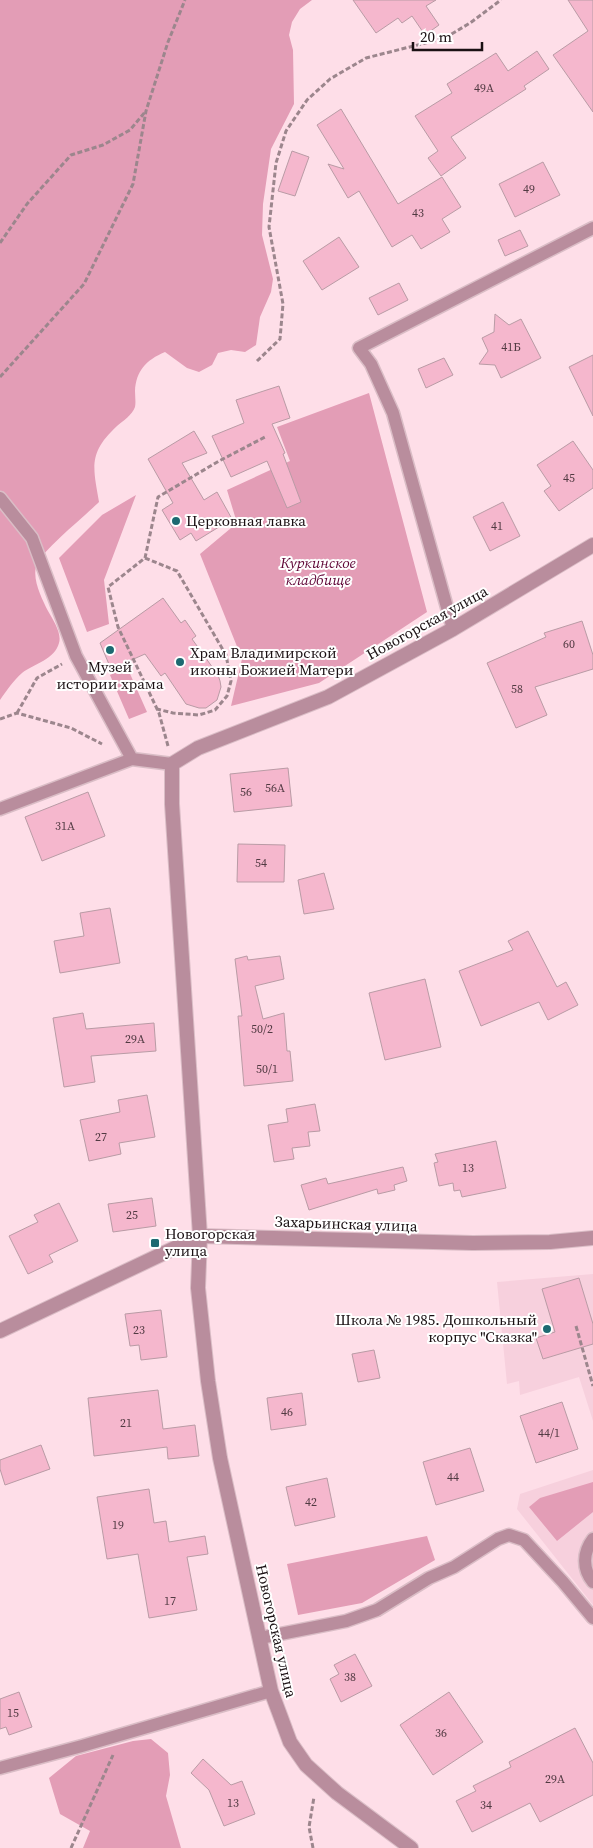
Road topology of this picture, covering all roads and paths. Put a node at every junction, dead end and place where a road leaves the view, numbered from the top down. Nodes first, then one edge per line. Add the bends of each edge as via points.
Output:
1 (185, 0) edge
2 (501, 0) edge
3 (146, 111) junction
4 (593, 228) edge
5 (0, 243) edge
6 (257, 361) dead end
7 (0, 377) edge
8 (267, 436) dead end
9 (1, 500) edge
10 (593, 545) edge
11 (145, 558) junction
12 (453, 629) junction
13 (76, 656) junction
14 (157, 709) junction
15 (17, 713) junction
16 (0, 719) edge
17 (132, 759) junction
18 (172, 764) junction
19 (0, 809) edge
20 (200, 1236) junction
21 (593, 1238) edge
22 (576, 1326) dead end
23 (0, 1331) edge
24 (593, 1386) edge
25 (593, 1539) edge
26 (593, 1582) edge
27 (593, 1618) edge
28 (260, 1638) junction
29 (271, 1690) junction
30 (123, 1734) junction
31 (0, 1768) edge
32 (320, 1778) junction
33 (71, 1848) edge
34 (313, 1848) edge
35 (410, 1848) edge

1 - 3 path
2 - 6 path via 445,38 366,58 330,79 307,100 286,131 276,163 269,227 283,304 280,339
3 - 5 path via 130,130 102,145 71,155 27,204
3 - 7 path via 133,184 84,284
4 - 12 lane via 359,348 371,364 392,413
8 - 11 path via 158,497
9 - 13 lane via 32,538
10 - 12 street, Новогорская улица
11 - 14 path via 108,587 118,627
11 - 14 path via 177,571 226,655 231,681 227,696 215,710 199,715
12 - 18 street, Новогорская улица via 328,696 198,748
13 - 15 path via 37,678
13 - 17 lane
14 - 18 path
15 - 16 path
15 - 17 path via 71,728
17 - 18 lane
17 - 19 lane
18 - 20 street, Новогорская улица
20 - 21 street, Захарьинская улица via 473,1243
20 - 23 street, Захарьинская улица
20 - 28 street, Новогорская улица via 198,1288 208,1380 220,1458
22 - 24 path
25 - 26 lane via 587,1547 584,1561
27 - 28 lane via 524,1540 509,1535 377,1610 346,1621
28 - 29 street, Новогорская улица
29 - 30 lane
29 - 32 street, Новогорская улица via 290,1742
30 - 31 lane
30 - 33 path
32 - 34 path via 309,1827
32 - 35 street, Новогорская улица

